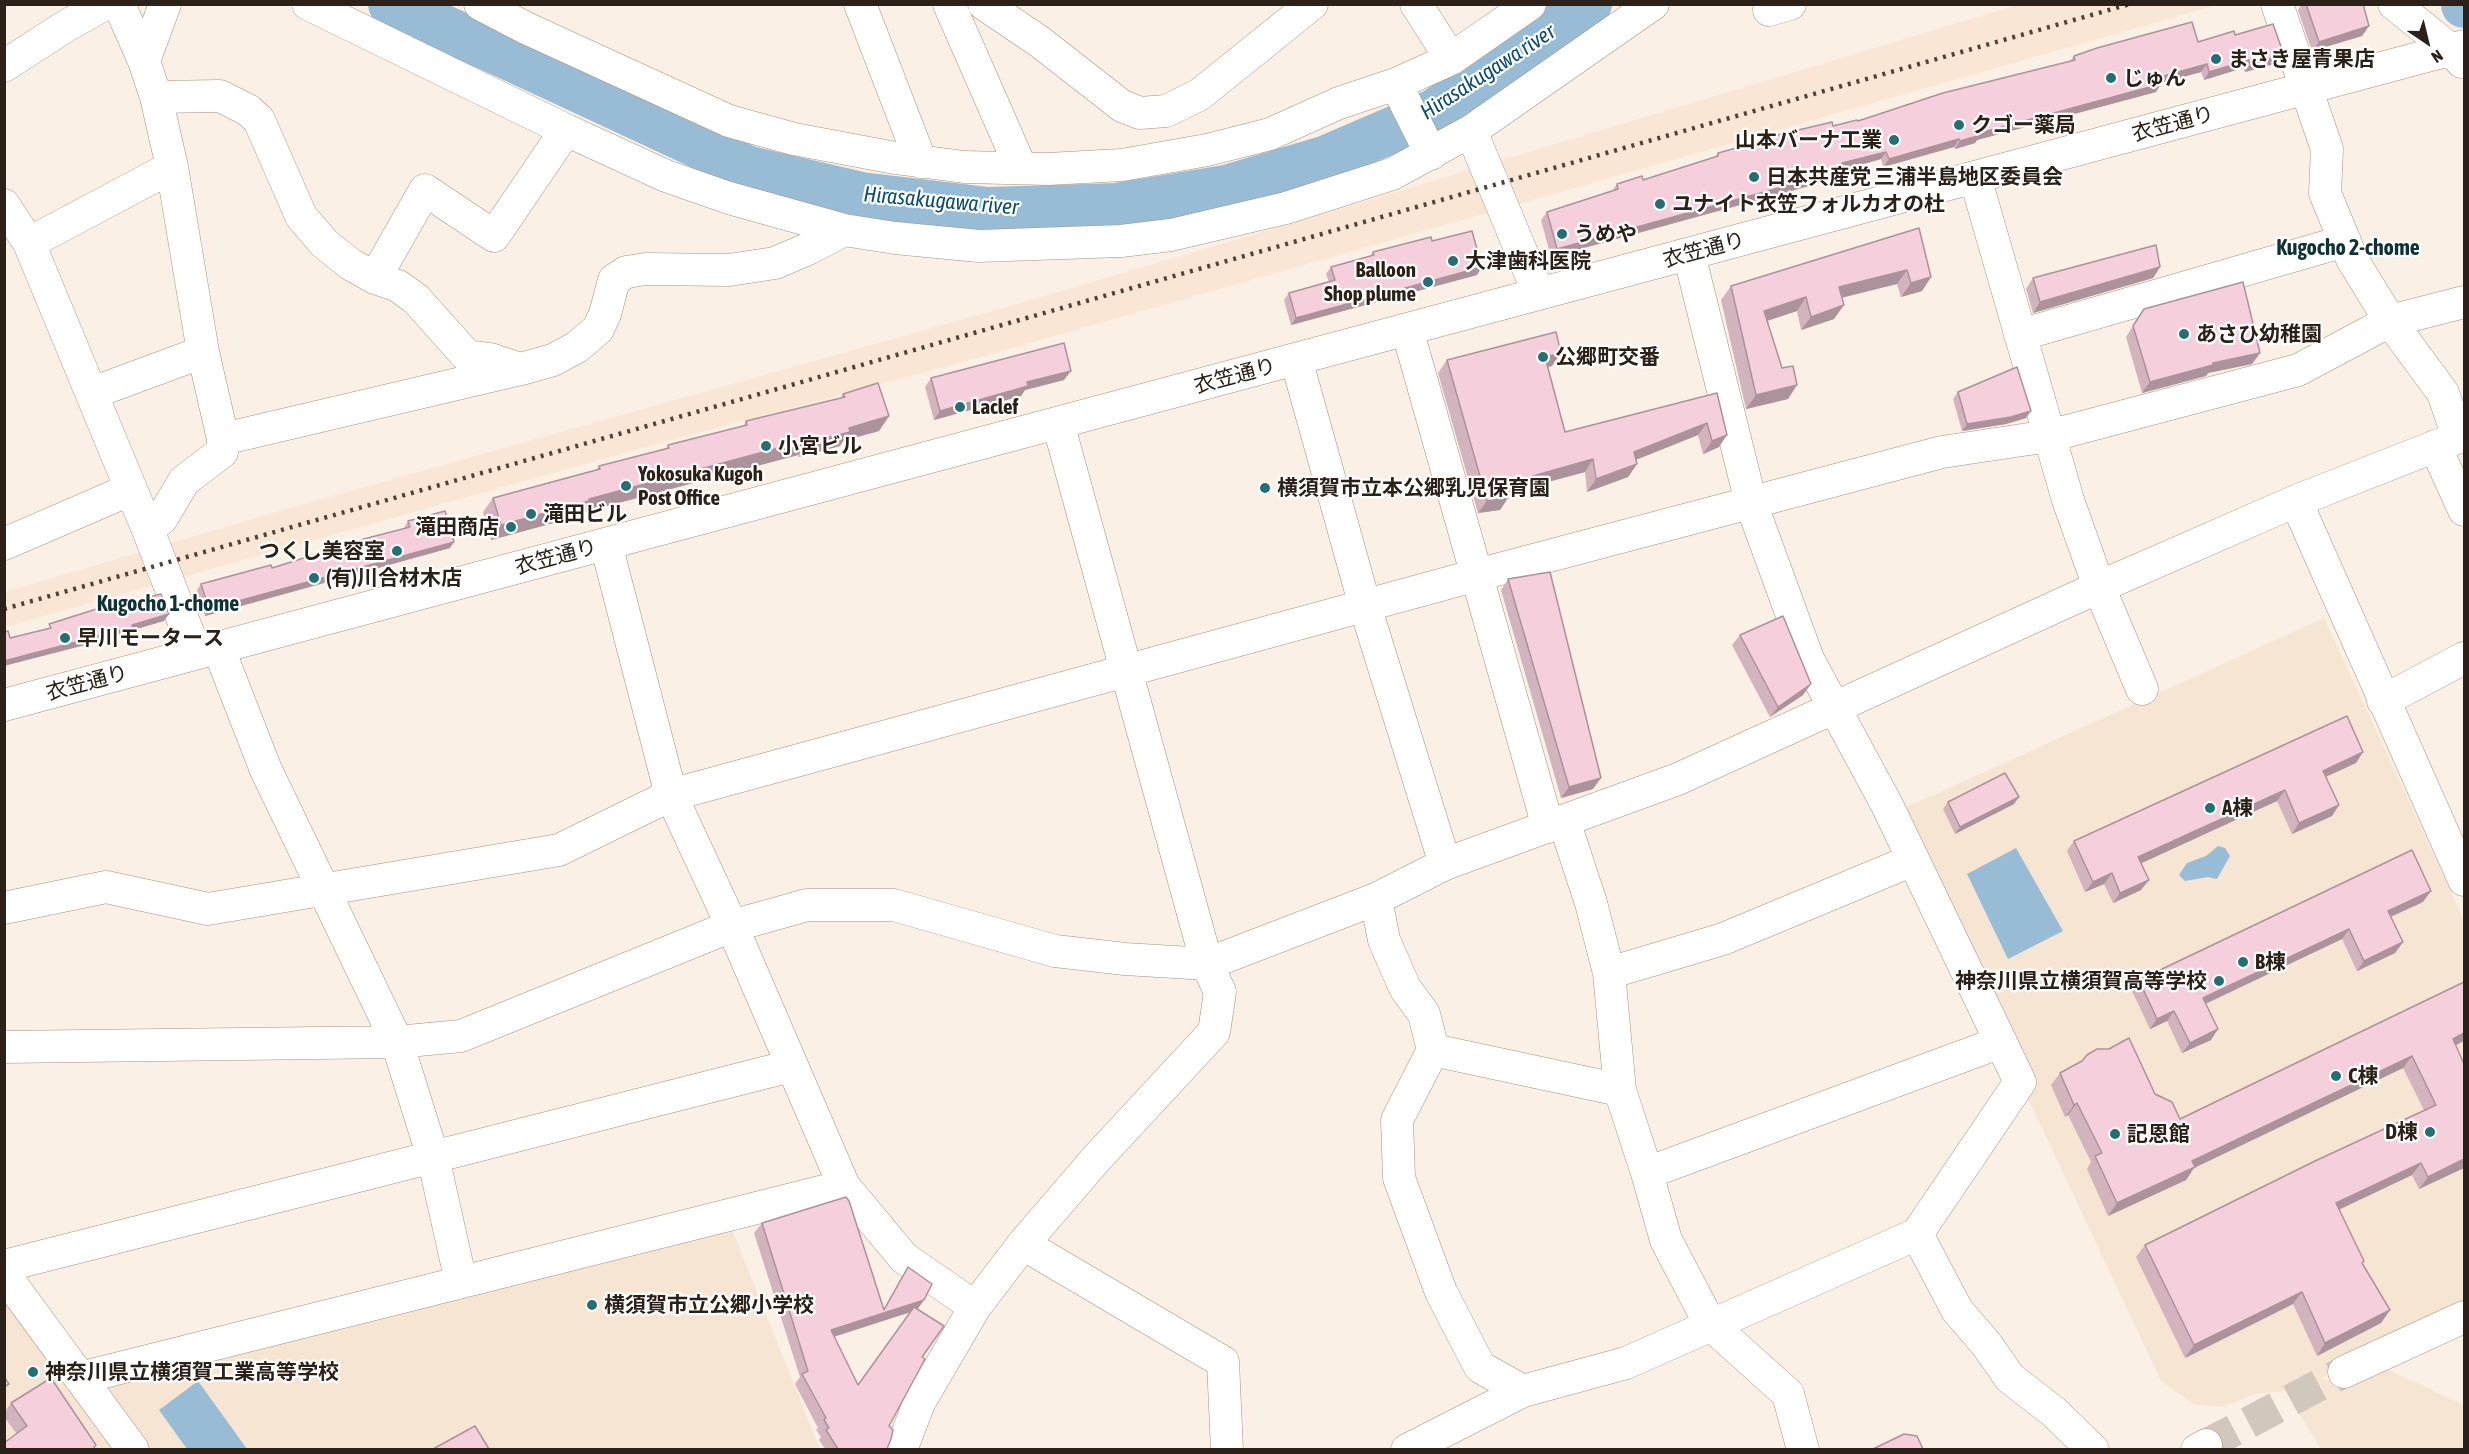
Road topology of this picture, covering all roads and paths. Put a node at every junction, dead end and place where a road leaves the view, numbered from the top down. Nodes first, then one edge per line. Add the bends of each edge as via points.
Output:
1 (105, 4) edge
2 (119, 4) edge
3 (165, 4) edge
4 (308, 4) edge
5 (480, 4) edge
6 (860, 4) edge
7 (949, 4) edge
8 (984, 4) edge
9 (1416, 4) edge
10 (1530, 4) edge
11 (1653, 4) edge
12 (2277, 4) edge
13 (2394, 4) edge
14 (1301, 8) edge
15 (2460, 54) edge
16 (1451, 59) junction
17 (144, 61) junction
18 (4, 66) edge
19 (1397, 87) junction
20 (2305, 89) junction
21 (156, 97) junction
22 (566, 130) junction
23 (1472, 131) junction
24 (1430, 152) junction
25 (921, 162) junction
26 (172, 167) junction
27 (1021, 168) junction
28 (1975, 177) junction
29 (4, 205) edge
30 (844, 230) junction
31 (2345, 241) junction
32 (28, 243) junction
33 (1689, 254) junction
34 (375, 278) junction
35 (1539, 294) junction
36 (2464, 302) edge
37 (2390, 321) junction
38 (1407, 329) junction
39 (2020, 335) junction
40 (202, 352) junction
41 (1296, 359) junction
42 (521, 369) junction
43 (92, 393) junction
44 (1058, 423) junction
45 (2049, 436) junction
46 (223, 439) junction
47 (2453, 439) edge
48 (129, 490) junction
49 (2296, 501) junction
50 (1751, 503) junction
51 (2464, 510) edge
52 (148, 530) junction
53 (4, 544) edge
54 (606, 544) junction
55 (1477, 575) junction
56 (2099, 587) junction
57 (1365, 606) junction
58 (207, 650) junction
59 (2464, 658) edge
60 (1125, 672) junction
61 (2142, 689) dead end
62 (2383, 701) junction
63 (4, 705) edge
64 (1835, 706) junction
65 (671, 795) junction
66 (2453, 820) edge
67 (1556, 824) junction
68 (1913, 860) junction
69 (1445, 864) junction
70 (2464, 880) edge
71 (325, 890) junction
72 (1376, 899) junction
73 (4, 908) edge
74 (732, 926) junction
75 (1207, 964) junction
76 (1609, 973) junction
77 (396, 1042) junction
78 (2001, 1042) junction
79 (4, 1047) edge
80 (1433, 1050) junction
81 (792, 1066) junction
82 (1620, 1090) junction
83 (433, 1157) junction
84 (1647, 1173) junction
85 (844, 1186) junction
86 (1917, 1234) junction
87 (1023, 1244) junction
88 (4, 1266) edge
89 (4, 1274) edge
90 (461, 1282) junction
91 (975, 1308) junction
92 (2464, 1317) edge
93 (1710, 1324) junction
94 (2344, 1372) tunnel mouth
95 (80, 1378) junction
96 (1523, 1391) junction
97 (1794, 1447) edge
98 (133, 1449) edge
99 (901, 1449) edge
100 (1227, 1449) edge
101 (1407, 1449) edge
102 (2093, 1449) edge

1 - 18 street
2 - 17 street
3 - 17 street
4 - 22 street
5 - 25 street via 729,121 794,139
6 - 25 street
7 - 27 street
8 - 14 street via 1122,106 1140,113 1167,111 1199,95
9 - 16 street
10 - 16 street
11 - 23 street
12 - 20 street
13 - 15 street
15 - 20 street, 衣笠通り
16 - 19 street
17 - 21 street
19 - 24 street
19 - 27 street via 1339,103 1270,134 1207,150 1122,165
20 - 28 street, 衣笠通り
20 - 31 street via 2327,149 2325,193
21 - 26 street
21 - 34 street via 220,96 248,110 259,120 301,216 324,243
22 - 30 street via 666,176 740,202
22 - 34 street via 494,236 424,189
23 - 24 street
23 - 35 street
24 - 30 street via 1392,174 1346,190 1265,214 1171,235 1121,241 979,246
25 - 27 street
26 - 32 street
26 - 40 street
28 - 33 street, 衣笠通り
28 - 39 street
29 - 32 street
30 - 42 street via 775,263 729,270 626,272 614,280 598,329 553,360
31 - 37 street
31 - 39 street
32 - 43 street
33 - 35 street, 衣笠通り
33 - 50 street
34 - 42 street via 398,286 417,299 467,356
35 - 38 street, 衣笠通り
36 - 37 street
37 - 45 street via 2298,370
37 - 47 street via 2443,393
38 - 41 street, 衣笠通り
38 - 55 street
39 - 45 street
40 - 43 street
40 - 46 street
41 - 44 street, 衣笠通り
41 - 57 street
42 - 46 street
43 - 48 street
44 - 54 street, 衣笠通り
44 - 60 street
45 - 50 street via 1942,452
45 - 56 street
46 - 52 street via 222,452 184,481 162,518
47 - 49 street
47 - 51 street
48 - 52 street
48 - 53 street
49 - 56 street
49 - 62 street
50 - 55 street
50 - 64 street via 1808,659
52 - 58 street
54 - 58 street, 衣笠通り
54 - 65 street
55 - 57 street
55 - 67 street
56 - 61 street
56 - 64 street
57 - 60 street
57 - 69 street
58 - 63 street, 衣笠通り
58 - 71 street
59 - 62 street
60 - 65 street
60 - 75 street
62 - 66 street
64 - 67 street via 1678,779
64 - 68 street
65 - 71 street via 559,850
65 - 74 street
66 - 70 street
67 - 69 street
67 - 76 street via 1591,903
68 - 76 street via 1723,939
68 - 78 street
69 - 72 street
71 - 73 street via 208,909 106,887
71 - 77 street
72 - 75 street
72 - 80 street via 1384,940 1405,988 1424,1014
74 - 75 street via 807,905 894,905 1055,951
74 - 77 street via 461,1036
74 - 81 street
75 - 87 street via 1220,992 1214,1032
76 - 82 street
77 - 79 street
77 - 83 street
78 - 84 street
78 - 86 street via 2020,1082
80 - 82 street
80 - 96 street via 1397,1120 1399,1178 1441,1292 1480,1367
81 - 83 street
81 - 85 street
82 - 84 street
83 - 88 street
83 - 90 street
84 - 93 street via 1666,1240
85 - 90 street
85 - 91 street via 904,1258
86 - 93 street
86 - 102 street via 1957,1310 2010,1378
87 - 91 street
87 - 100 street via 1223,1362
89 - 95 street
90 - 95 street
91 - 99 street via 919,1403
92 - 94 street
93 - 96 street via 1626,1363
93 - 97 street via 1788,1394
95 - 98 street
96 - 101 street

